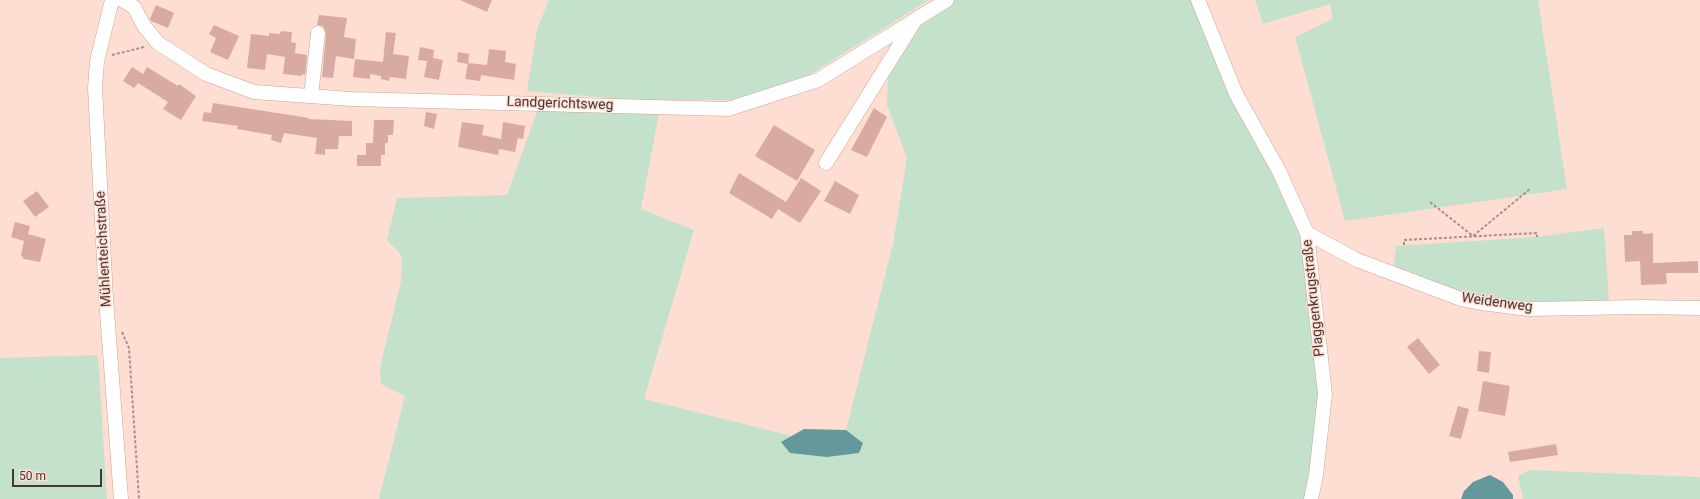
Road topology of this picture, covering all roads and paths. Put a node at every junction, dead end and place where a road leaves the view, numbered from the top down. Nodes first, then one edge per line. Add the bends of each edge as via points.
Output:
1 (112, 0) edge
2 (122, 0) edge
3 (947, 0) edge
4 (1198, 0) edge
5 (916, 20) junction
6 (318, 33) dead end
7 (158, 43) junction
8 (98, 61) junction
9 (311, 96) junction
10 (826, 163) dead end
11 (1530, 189) dead end
12 (1430, 202) dead end
13 (1307, 233) junction
14 (1473, 236) junction
15 (1537, 237) dead end
16 (1404, 245) dead end
17 (1700, 308) edge
18 (121, 329) dead end
19 (121, 499) edge
20 (139, 499) edge
21 (1311, 499) edge

1 - 8 street, Mühlenteichstraße
2 - 7 street, Landgerichtsweg via 134,7 144,26
3 - 5 street, Landgerichtsweg
4 - 13 street, Plaggenkrugstraße via 1236,94 1279,171
5 - 9 street, Landgerichtsweg via 818,80 728,109
5 - 10 street
6 - 9 street
7 - 8 path
7 - 9 street, Landgerichtsweg via 206,74 254,92
8 - 19 street, Mühlenteichstraße via 95,88 97,134
11 - 14 path
12 - 14 path
13 - 17 street, Weidenweg via 1358,260 1461,299 1481,303 1529,309
13 - 21 street, Plaggenkrugstraße via 1325,394
14 - 15 path via 1537,232
14 - 16 path via 1404,240
18 - 20 path via 129,348

